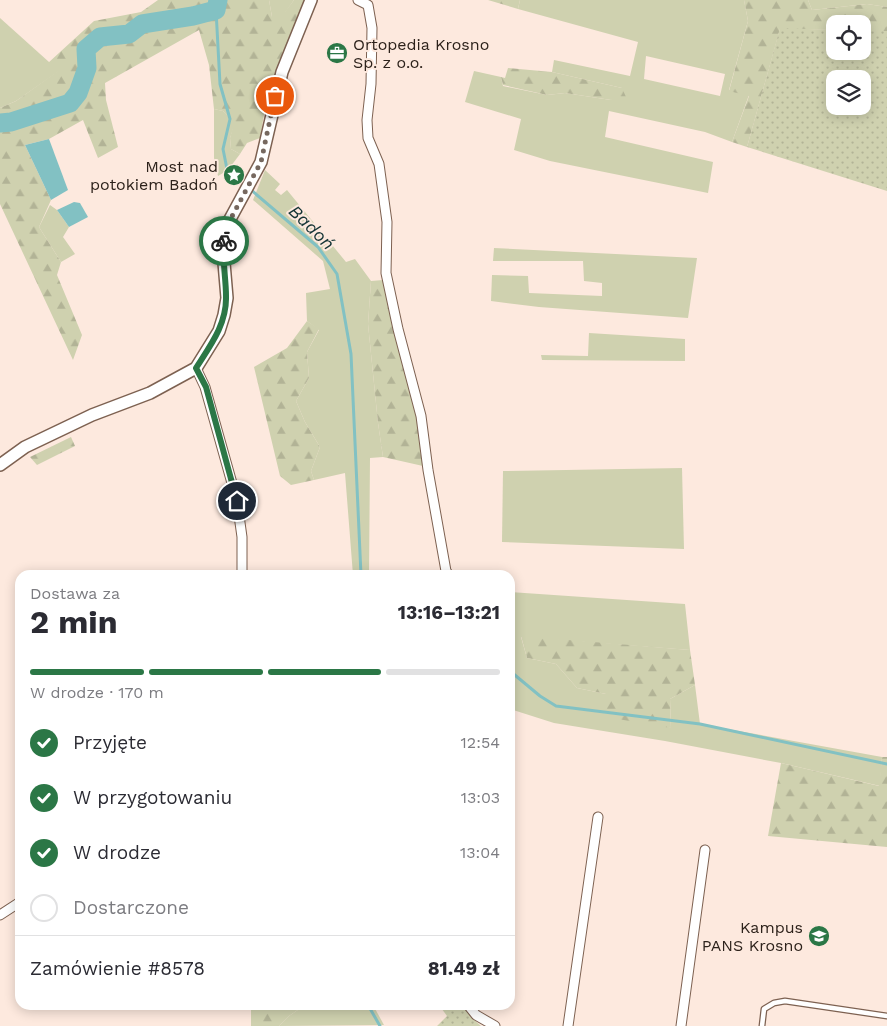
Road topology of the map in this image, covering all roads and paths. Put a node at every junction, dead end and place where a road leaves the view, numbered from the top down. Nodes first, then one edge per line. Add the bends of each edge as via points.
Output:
1 (311, 0) edge
2 (358, 0) edge
3 (196, 368) junction
4 (0, 465) edge
5 (242, 570) edge
6 (446, 570) edge
7 (598, 817) dead end
8 (705, 850) dead end
9 (15, 905) edge
10 (0, 915) edge
11 (472, 1010) edge
12 (887, 1016) edge
13 (495, 1026) edge
14 (568, 1026) edge
15 (681, 1026) edge
16 (762, 1026) edge

1 - 3 street via 282,72 261,162 229,222 223,251 227,298 223,318 219,331
2 - 6 street via 368,5 372,28 368,138 379,164 385,212 386,273 421,416
3 - 4 street via 150,393 92,415 25,447
3 - 5 street via 206,387 237,501
7 - 14 street
8 - 15 street
9 - 10 street
11 - 13 street
12 - 16 lane via 785,1001 774,1002 764,1009

